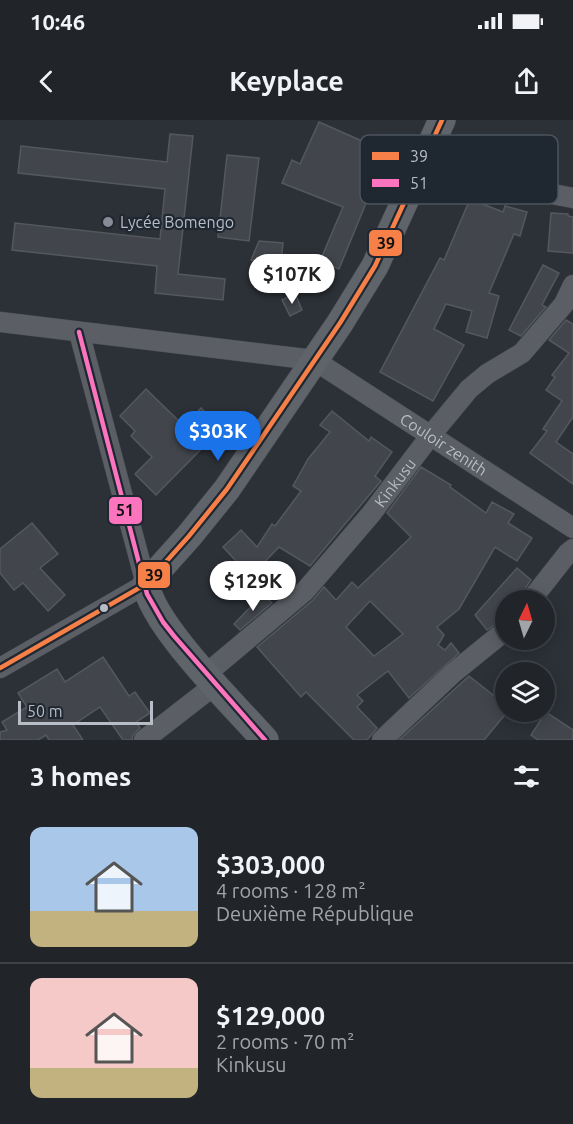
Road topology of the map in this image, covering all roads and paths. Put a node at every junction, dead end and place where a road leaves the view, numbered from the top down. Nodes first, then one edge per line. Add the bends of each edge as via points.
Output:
1 (442, 120) edge
2 (436, 135) edge
3 (558, 195) edge
4 (573, 198) edge
5 (405, 204) edge
6 (573, 285) edge
7 (0, 322) edge
8 (79, 332) junction
9 (314, 360) junction
10 (430, 435) junction
11 (573, 528) edge
12 (573, 549) edge
13 (146, 584) junction
14 (539, 590) edge
15 (495, 639) edge
16 (0, 668) edge
17 (211, 679) junction
18 (144, 740) edge
19 (265, 740) edge
20 (382, 740) edge

1 - 2 street
3 - 4 street
5 - 9 street via 375,266
6 - 10 street, Kinkusu via 564,303 522,353 469,388
7 - 8 street
8 - 9 street
8 - 13 street
9 - 10 street, Couloir zenith
9 - 13 street via 227,489
10 - 11 street, Couloir zenith
10 - 17 street, Kinkusu via 371,514 305,591
12 - 14 street
13 - 16 street
13 - 17 street via 147,594 163,622
15 - 20 street
17 - 18 street, Kinkusu
17 - 19 street

